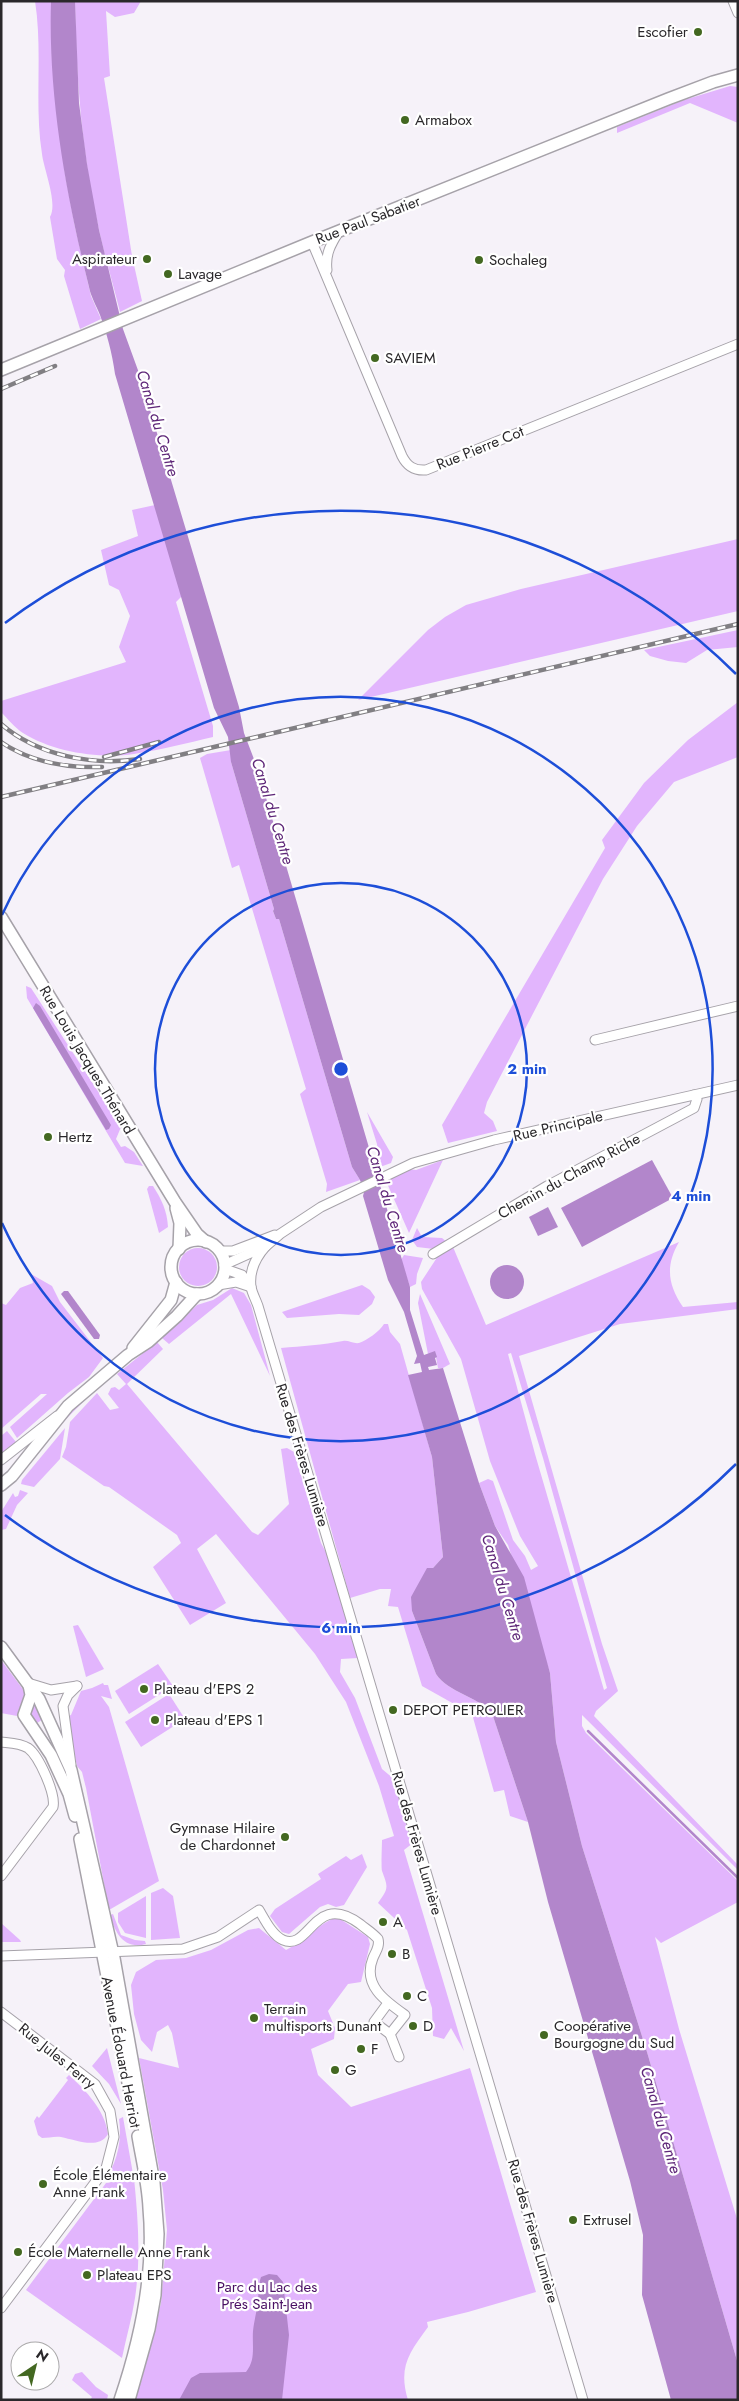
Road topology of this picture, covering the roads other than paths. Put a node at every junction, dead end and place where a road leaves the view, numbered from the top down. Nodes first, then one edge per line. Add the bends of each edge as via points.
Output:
1 (733, 1) edge
2 (738, 13) edge
3 (738, 75) edge
4 (339, 231) junction
5 (312, 242) junction
6 (329, 282) junction
7 (738, 344) edge
8 (1, 370) edge
9 (1, 917) edge
10 (738, 1006) edge
11 (595, 1040) dead end
12 (738, 1085) edge
13 (694, 1095) junction
14 (175, 1202) junction
15 (280, 1234) junction
16 (206, 1242) junction
17 (266, 1246) junction
18 (179, 1249) junction
19 (219, 1251) junction
20 (433, 1254) dead end
21 (225, 1267) junction
22 (176, 1282) junction
23 (218, 1285) junction
24 (251, 1287) junction
25 (197, 1294) junction
26 (128, 1355) junction
27 (60, 1414) junction
28 (1, 1460) edge
29 (12, 1476) junction
30 (1, 1485) edge
31 (1, 1495) edge
32 (1, 1647) edge
33 (28, 1683) junction
34 (24, 1715) junction
35 (66, 1726) junction
36 (55, 1731) junction
37 (1, 1742) edge
38 (71, 1770) junction
39 (1, 1876) edge
40 (106, 1953) junction
41 (1, 1956) edge
42 (388, 2003) junction
43 (1, 2012) edge
44 (390, 2034) junction
45 (399, 2057) dead end
46 (1, 2308) edge
47 (120, 2400) edge
48 (129, 2400) edge
49 (583, 2400) edge

1 - 2 street
3 - 4 main road, Rue Paul Sabatier via 668,99
4 - 5 main road, Rue Paul Sabatier
4 - 6 street, Rue Pierre Cot via 329,247 326,261
5 - 6 street, Rue Pierre Cot
5 - 8 main road, Rue Paul Sabatier
6 - 7 street, Rue Pierre Cot via 402,456 409,466 420,470
9 - 14 main road, Rue Louis Jacques Thénard
10 - 11 street
12 - 13 street, Rue Principale
13 - 15 street, Rue Principale via 470,1146 413,1163 321,1207
13 - 20 street, Chemin du Champ Riche via 697,1099 694,1108 547,1186
14 - 16 main road, Rue Louis Jacques Thénard
14 - 18 main road, Rue Louis Jacques Thénard via 180,1223
15 - 17 street
15 - 19 street via 232,1251
16 - 18 main road via 192,1242
16 - 19 main road
17 - 21 street
17 - 24 street, Rue des Frères Lumière via 252,1268
18 - 22 main road via 171,1266
19 - 21 main road
21 - 23 main road
21 - 24 street via 242,1275
22 - 25 main road
22 - 26 main road via 171,1300
23 - 24 street via 236,1282
23 - 25 main road
24 - 49 street, Rue des Frères Lumière
25 - 26 main road via 170,1323
26 - 27 main road
27 - 28 street
27 - 29 main road
29 - 30 main road
29 - 31 main road
32 - 33 main road, Avenue Édouard Herriot
33 - 34 main road via 31,1695
33 - 35 street via 51,1690 77,1686 64,1703
33 - 36 main road, Avenue Édouard Herriot
34 - 36 main road via 41,1733
34 - 40 main road, Avenue Édouard Herriot via 51,1755 69,1794
35 - 36 street
35 - 38 street
36 - 38 main road, Avenue Édouard Herriot
37 - 39 street via 19,1744 33,1752 54,1801 53,1807
38 - 40 main road, Avenue Édouard Herriot
40 - 41 street
40 - 42 street via 193,1946 218,1936 259,1910 278,1936 294,1941 327,1914 346,1914 378,1939 370,1968 371,1980
40 - 47 main road, Avenue Édouard Herriot via 150,2208 148,2282 134,2354
40 - 48 main road, Avenue Édouard Herriot via 154,2183 158,2234 150,2329
42 - 44 street via 374,2022
42 - 44 street via 405,2014
43 - 46 street, Rue Jules Ferry via 95,2084 110,2112 114,2137 109,2162 102,2175
44 - 45 street

